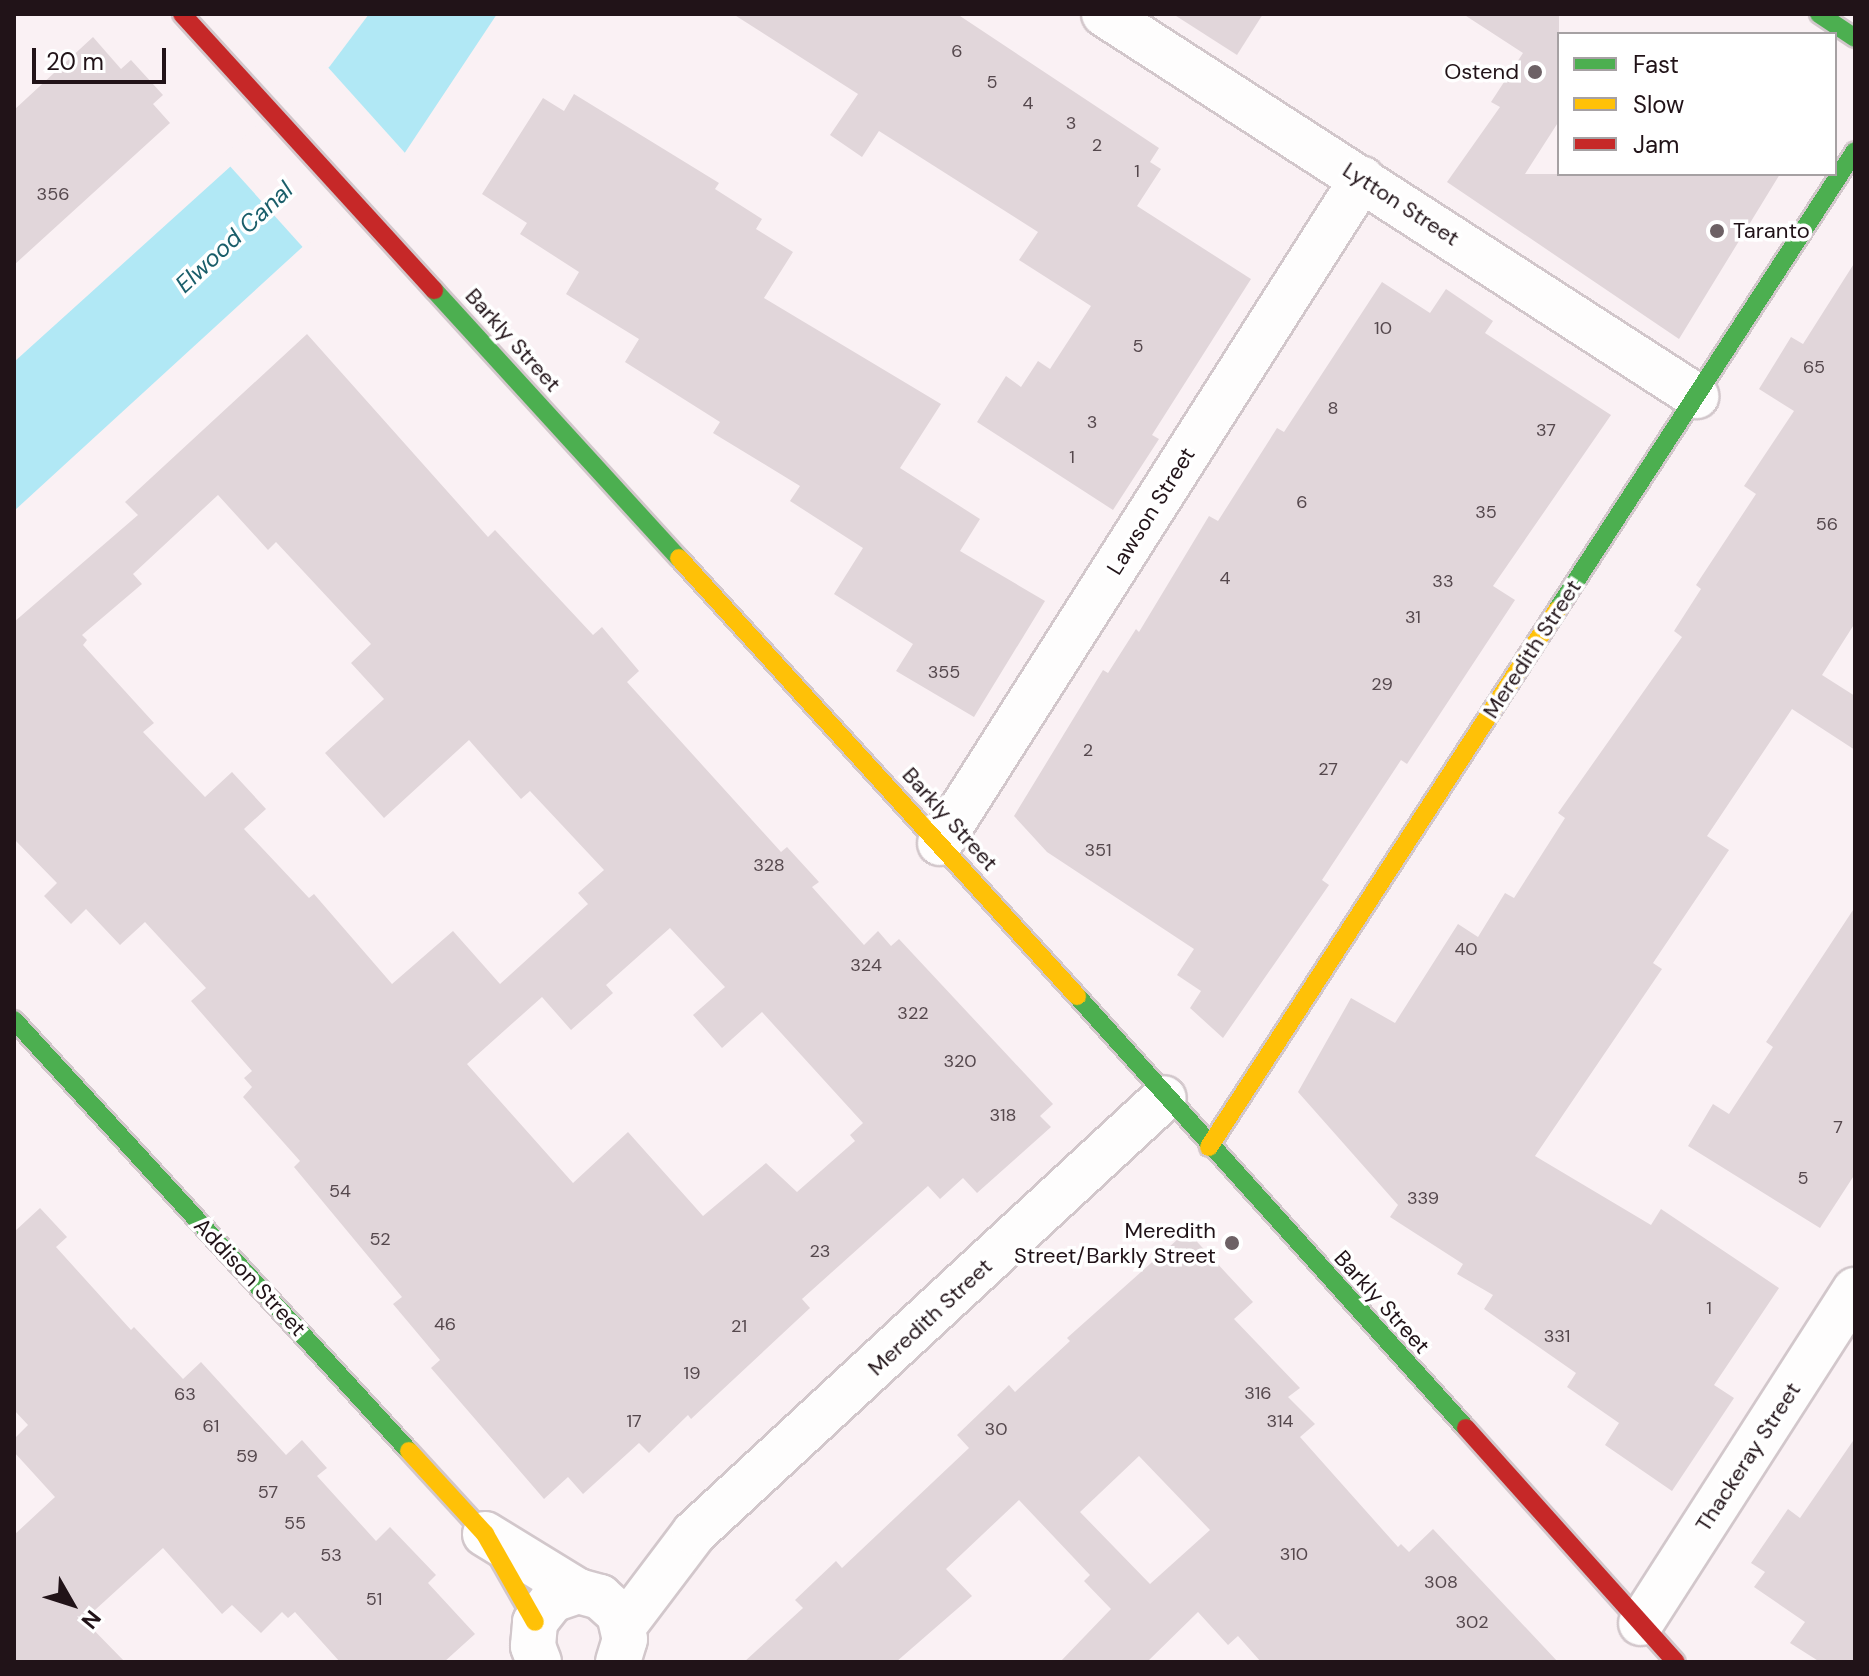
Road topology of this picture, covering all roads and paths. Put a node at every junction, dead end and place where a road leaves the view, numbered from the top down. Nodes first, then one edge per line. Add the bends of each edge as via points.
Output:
1 (182, 14) edge
2 (1104, 14) edge
3 (1819, 14) edge
4 (1855, 38) edge
5 (1855, 151) edge
6 (1362, 179) junction
7 (1696, 396) junction
8 (940, 843) junction
9 (14, 1020) edge
10 (1164, 1098) junction
11 (1209, 1147) junction
12 (1855, 1290) edge
13 (694, 1533) junction
14 (485, 1534) junction
15 (583, 1592) junction
16 (1641, 1623) junction
17 (532, 1648) edge
18 (623, 1651) edge
19 (1676, 1662) edge

1 - 8 main road, Barkly Street
2 - 6 street, Lytton Street
3 - 4 main road
5 - 7 main road, Meredith Street
6 - 7 street, Lytton Street
6 - 8 street, Lawson Street
7 - 11 main road, Meredith Street
8 - 10 main road, Barkly Street
9 - 14 main road, Addison Street
10 - 11 main road, Barkly Street
10 - 13 street, Meredith Street
11 - 16 main road, Barkly Street
12 - 16 street, Thackeray Street
13 - 15 street, Meredith Street
13 - 18 street, Meredith Street
14 - 15 street, Addison Street
14 - 17 main road, Addison Street
15 - 17 street, Meredith Street via 552,1600
15 - 18 street, Addison Street via 611,1604
16 - 19 main road, Barkly Street

